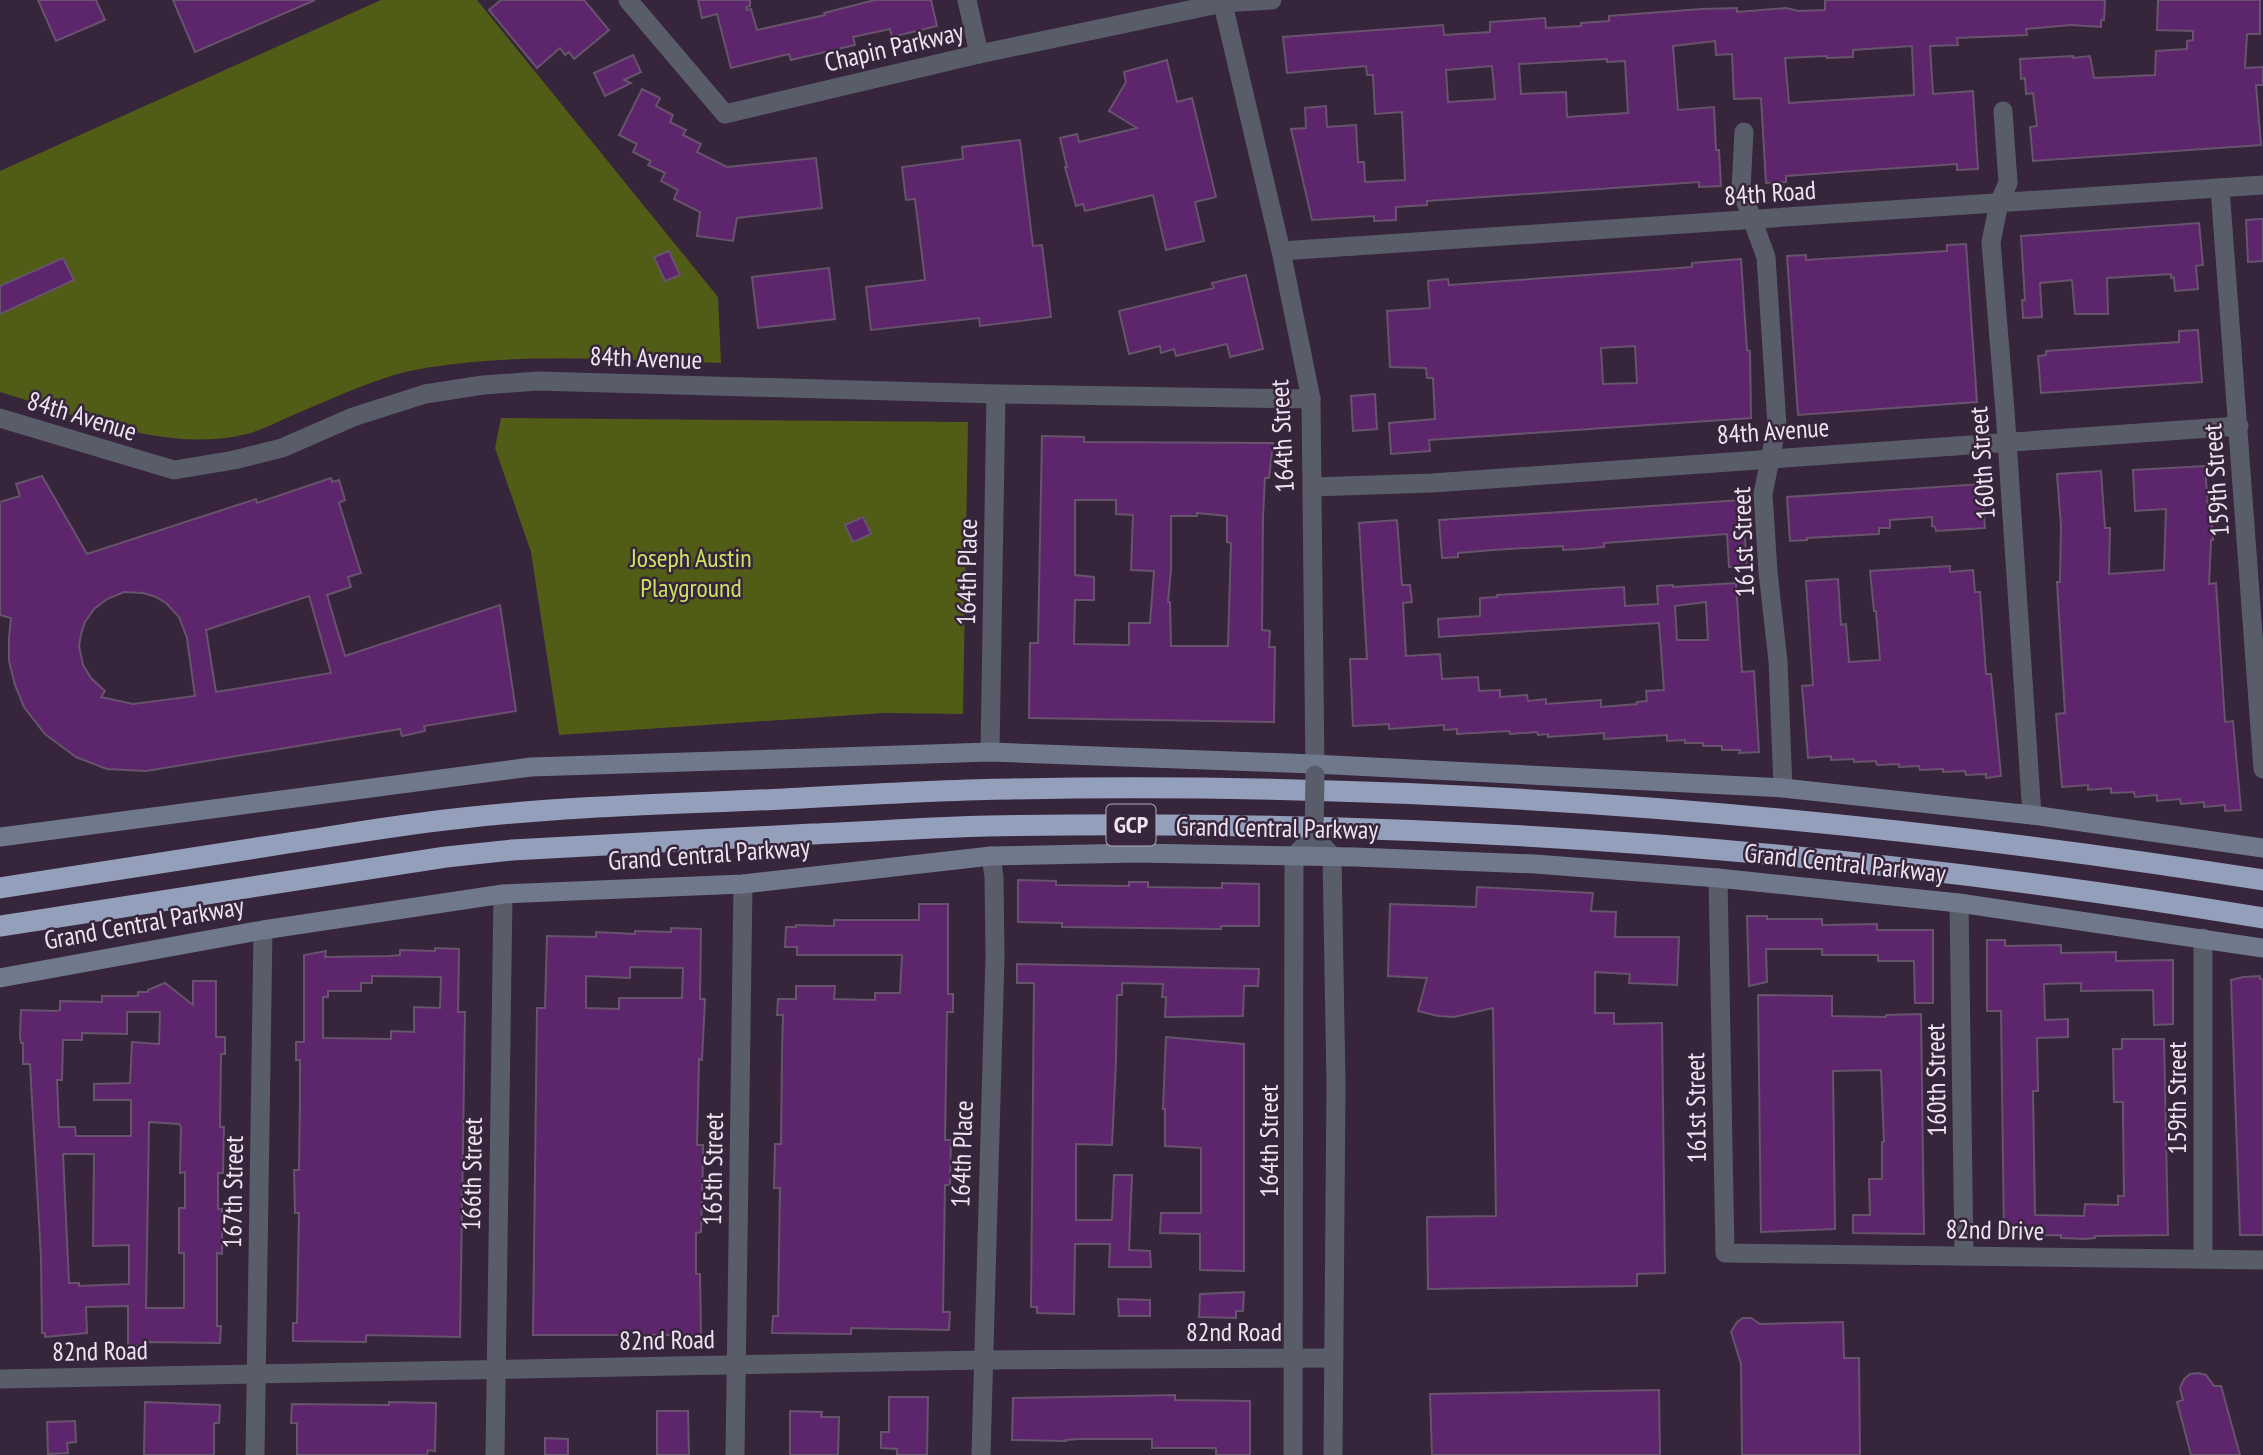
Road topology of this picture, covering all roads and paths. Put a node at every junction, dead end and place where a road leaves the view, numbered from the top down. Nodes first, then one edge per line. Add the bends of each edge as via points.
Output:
1 (628, 0) edge
2 (967, 0) edge
3 (1272, 0) edge
4 (1222, 2) edge
5 (979, 54) junction
6 (2003, 111) dead end
7 (1744, 132) dead end
8 (2263, 185) edge
9 (2220, 188) junction
10 (1999, 203) junction
11 (1752, 221) junction
12 (1281, 251) junction
13 (996, 394) junction
14 (1311, 399) junction
15 (0, 418) edge
16 (2239, 426) junction
17 (2006, 441) junction
18 (1769, 458) junction
19 (1312, 487) junction
20 (990, 752) junction
21 (1314, 769) junction
22 (2263, 769) edge
23 (1783, 788) junction
24 (2032, 815) junction
25 (1314, 836) junction
26 (0, 838) edge
27 (2263, 848) edge
28 (991, 856) junction
29 (1294, 856) junction
30 (1332, 856) junction
31 (1718, 878) junction
32 (2263, 880) edge
33 (743, 884) junction
34 (0, 888) edge
35 (503, 894) junction
36 (1959, 903) junction
37 (2263, 918) edge
38 (0, 926) edge
39 (263, 930) junction
40 (2203, 938) junction
41 (2263, 948) edge
42 (0, 978) edge
43 (1726, 1253) joint
44 (1964, 1256) junction
45 (2203, 1259) junction
46 (2263, 1260) edge
47 (1334, 1357) junction
48 (1294, 1358) junction
49 (982, 1360) junction
50 (735, 1365) junction
51 (495, 1370) junction
52 (256, 1374) junction
53 (0, 1379) edge
54 (255, 1455) edge
55 (495, 1455) edge
56 (735, 1455) edge
57 (981, 1455) edge
58 (1293, 1455) edge
59 (1333, 1455) edge

1 - 5 street, Chapin Parkway via 725,114
2 - 5 street
3 - 4 street, Chapin Parkway
4 - 5 street, Chapin Parkway
4 - 12 street, 164th Street
6 - 10 street, 160th Street via 2008,183
7 - 11 street, 161st Street via 1741,189
8 - 9 street, 84th Road
9 - 10 street, 84th Road
9 - 16 street, 159th Street
10 - 11 street, 84th Road
10 - 17 street, 160th Street via 1991,243
11 - 12 street, 84th Road
11 - 18 street, 161st Street via 1766,257 1777,425
12 - 14 street, 164th Street
13 - 14 street, 84th Avenue
13 - 15 street, 84th Avenue via 538,382 483,385 425,394 353,417 282,448 174,470
13 - 20 street, 164th Place
14 - 19 street, 164th Street
16 - 17 street, 84th Avenue
16 - 22 street, 159th Street
17 - 18 street, 84th Avenue
17 - 24 street, 160th Street
18 - 19 street, 84th Avenue via 1432,483
18 - 23 street, 161st Street via 1763,495 1778,661
19 - 21 street, 164th Street
20 - 21 main road
20 - 26 main road via 531,767
21 - 23 main road
21 - 25 street, 164th Street, bridge
23 - 24 main road
24 - 27 main road
25 - 29 street
25 - 30 street
28 - 29 main road, Grand Central Parkway
28 - 33 main road, Grand Central Parkway
28 - 49 street, 164th Place via 995,956
29 - 30 main road, Grand Central Parkway
29 - 48 street, 164th Street
30 - 31 main road, Grand Central Parkway via 1535,864
30 - 47 street
31 - 36 main road, Grand Central Parkway
31 - 43 street, 161st Street
32 - 34 highway, Grand Central Parkway / GCP via 1974,840 1685,811 1451,796 1108,788 899,793 520,812
33 - 35 main road, Grand Central Parkway
33 - 50 street, 165th Street
35 - 39 main road, Grand Central Parkway
35 - 51 street, 166th Street
36 - 40 main road, Grand Central Parkway
36 - 44 street, 160th Street
37 - 38 highway, Grand Central Parkway / GCP via 2018,882 1718,850 1298,827 1086,825 512,850
39 - 42 main road, Grand Central Parkway
39 - 52 street, 167th Street
40 - 41 main road, Grand Central Parkway
40 - 45 street, 159th Street
43 - 44 street, 82nd Drive
44 - 45 street, 82nd Drive
45 - 46 street, 82nd Drive
47 - 48 street, 82nd Road
47 - 59 street
48 - 49 street, 82nd Road
48 - 58 street, 164th Street
49 - 50 street, 82nd Road
49 - 57 street, 164th Place
50 - 51 street, 82nd Road
50 - 56 street, 165th Street
51 - 52 street, 82nd Road
51 - 55 street, 166th Street
52 - 53 street, 82nd Road
52 - 54 street, 167th Street

